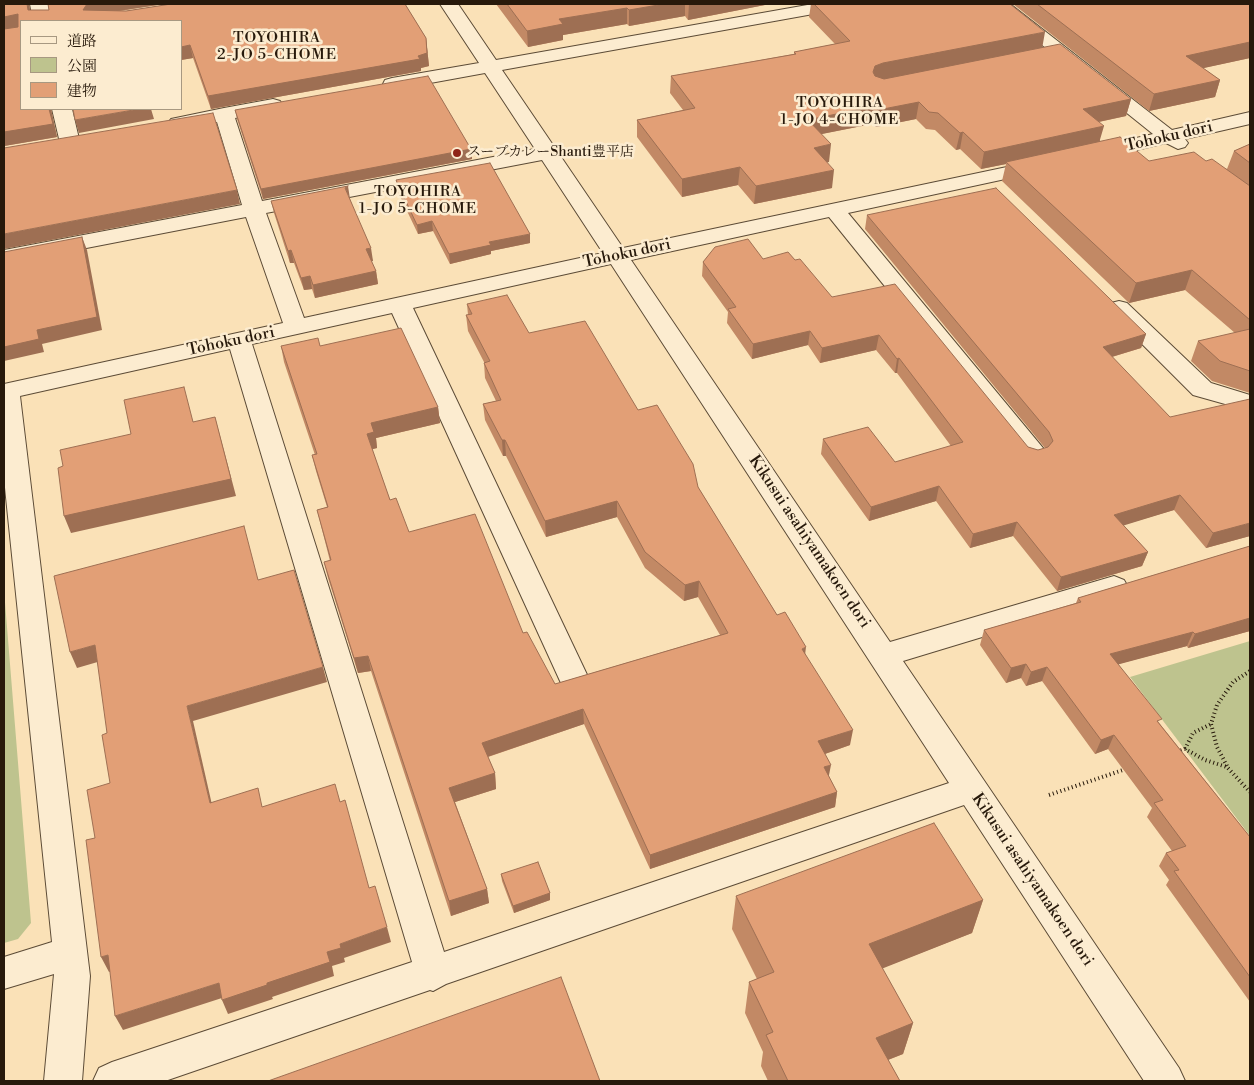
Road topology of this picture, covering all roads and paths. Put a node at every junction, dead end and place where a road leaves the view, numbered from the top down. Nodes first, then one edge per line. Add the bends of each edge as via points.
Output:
1 (39, 4) edge
2 (449, 4) edge
3 (841, 4) edge
4 (1000, 4) edge
5 (42, 20) edge
6 (1062, 52) junction
7 (1036, 58) edge
8 (490, 67) junction
9 (376, 87) edge
10 (291, 102) edge
11 (62, 110) edge
12 (224, 114) junction
13 (1250, 118) edge
14 (157, 126) edge
15 (1169, 137) junction
16 (89, 139) edge
17 (548, 153) junction
18 (1194, 155) edge
19 (984, 178) junction
20 (1005, 198) edge
21 (254, 209) junction
22 (835, 210) junction
23 (616, 256) junction
24 (4, 258) edge
25 (1104, 294) edge
26 (400, 304) junction
27 (296, 328) junction
28 (238, 340) junction
29 (6, 392) edge
30 (1250, 403) edge
31 (1034, 454) edge
32 (1137, 581) edge
33 (884, 655) junction
34 (1250, 671) edge
35 (575, 681) edge
36 (1211, 724) junction
37 (1184, 749) junction
38 (1176, 752) edge
39 (1227, 766) junction
40 (1130, 767) edge
41 (972, 789) junction
42 (1250, 792) edge
43 (1049, 795) dead end
44 (71, 952) junction
45 (4, 974) edge
46 (433, 974) junction
47 (63, 1081) edge
48 (112, 1081) edge
49 (1166, 1081) edge

1 - 5 street
2 - 8 street, Kikusui asahiyamakoen dori
3 - 8 street
4 - 6 street
6 - 7 street
6 - 15 street
8 - 9 street
8 - 17 street, Kikusui asahiyamakoen dori
10 - 12 street
11 - 16 street via 60,144
12 - 14 street
12 - 21 street
13 - 15 street, Tohoku dori
15 - 18 street
15 - 19 street, Tohoku dori
17 - 21 street
17 - 23 street, Kikusui asahiyamakoen dori
19 - 20 street
19 - 22 street, Tohoku dori
21 - 24 street
21 - 27 street
22 - 23 street, Tohoku dori
22 - 31 street
23 - 26 street, Tohoku dori
23 - 33 street, Kikusui asahiyamakoen dori
25 - 30 street via 1202,389
26 - 27 street, Tohoku dori
26 - 35 street
27 - 28 street, Tohoku dori
28 - 29 street, Tohoku dori
28 - 46 street
29 - 44 street
32 - 33 street
33 - 41 street, Kikusui asahiyamakoen dori
34 - 36 path via 1233,682 1217,705
36 - 37 path via 1192,733
36 - 39 path via 1217,747
37 - 38 path
37 - 39 path via 1205,760
39 - 42 path
40 - 43 path
41 - 46 street
41 - 49 street, Kikusui asahiyamakoen dori
44 - 45 street
44 - 47 street
46 - 48 street

